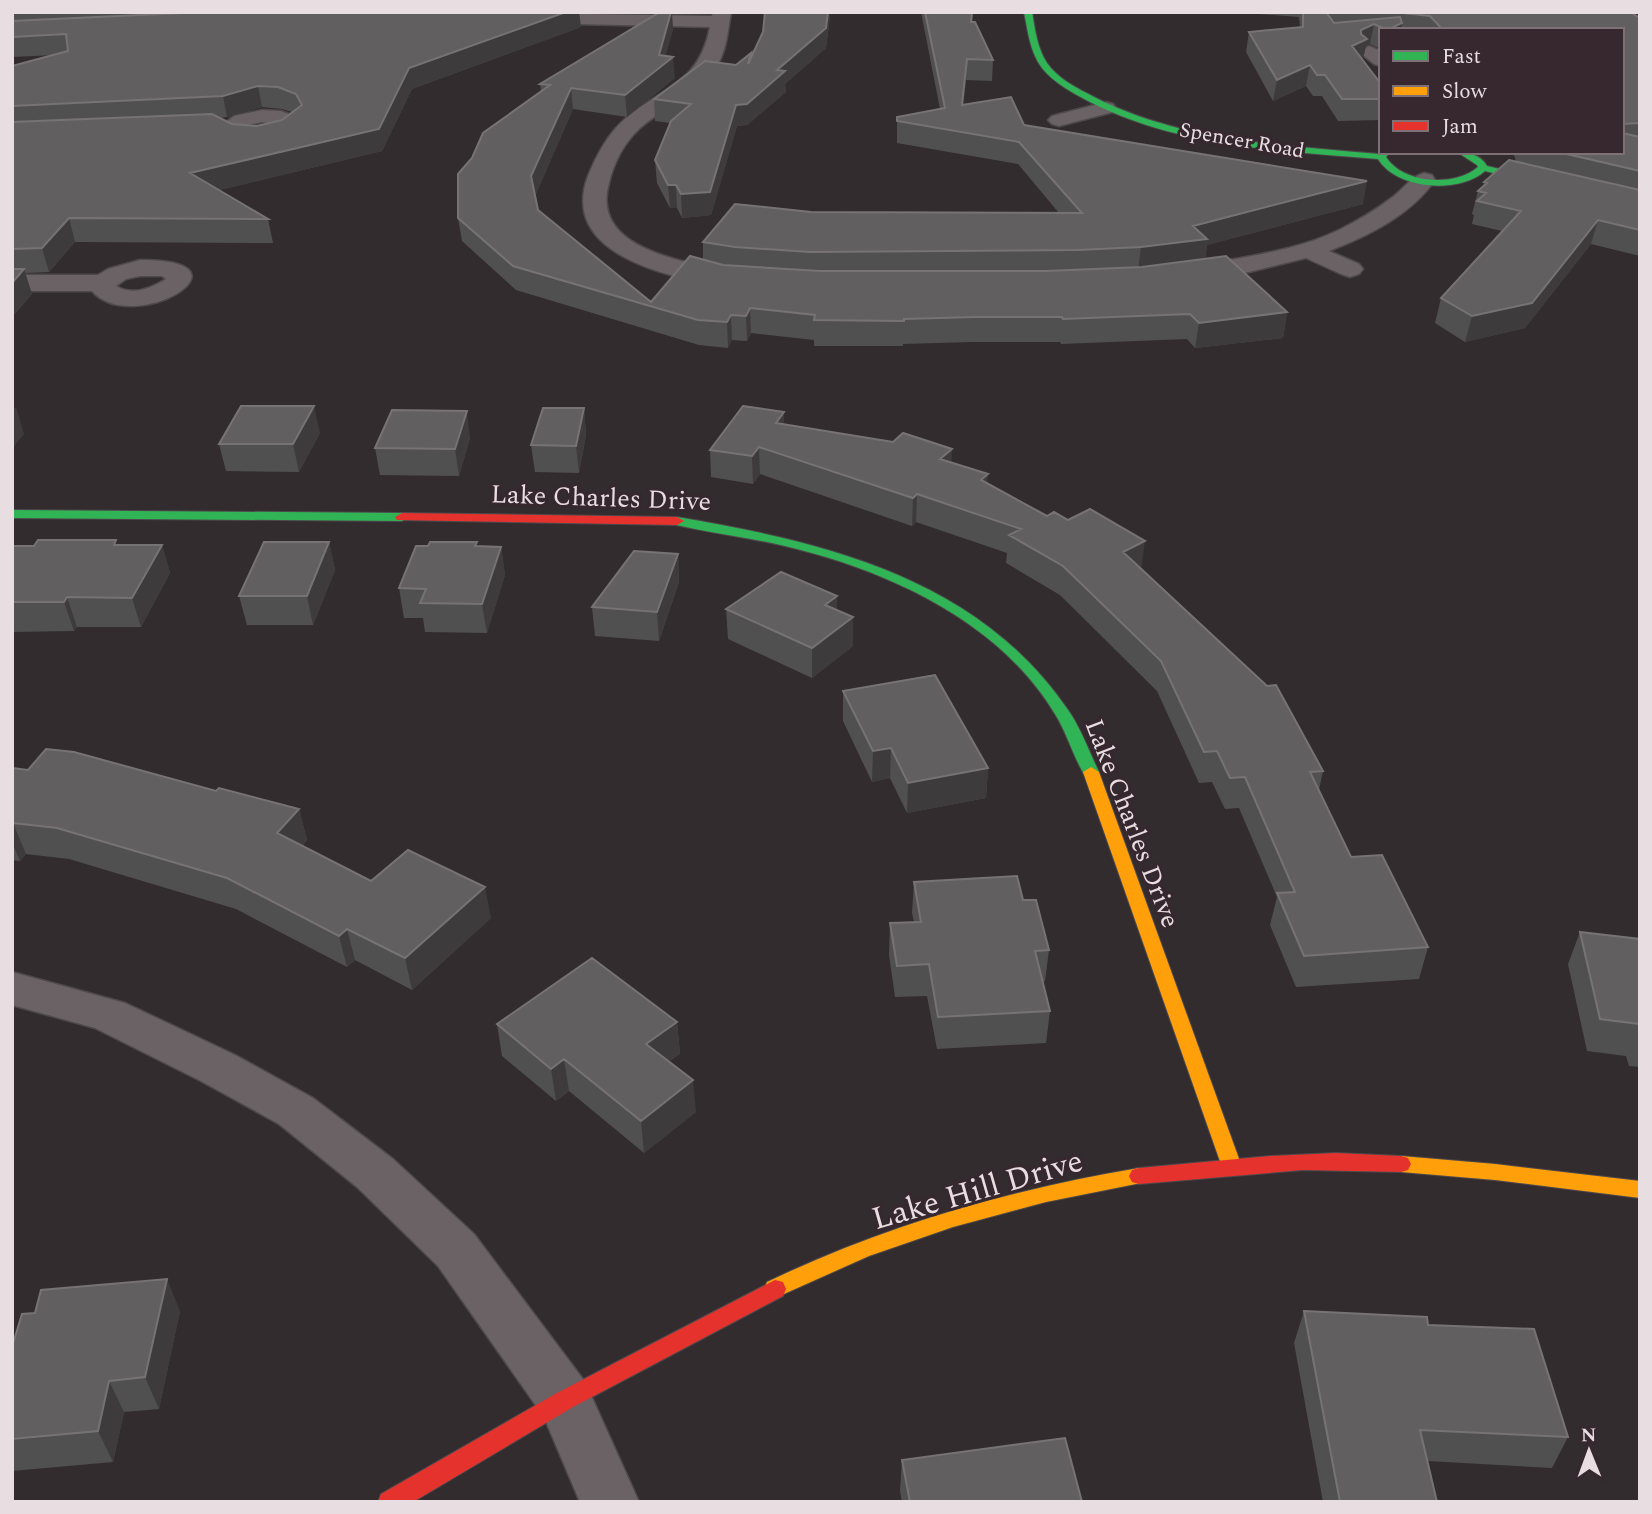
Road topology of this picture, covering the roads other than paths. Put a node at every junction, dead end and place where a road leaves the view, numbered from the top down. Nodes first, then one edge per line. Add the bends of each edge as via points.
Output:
1 (1028, 12) edge
2 (721, 17) edge
3 (507, 18) edge
4 (1106, 108) junction
5 (1059, 120) dead end
6 (204, 126) edge
7 (229, 126) edge
8 (1465, 154) edge
9 (1383, 155) edge
10 (1483, 168) junction
11 (1424, 180) junction
12 (1640, 205) edge
13 (1307, 250) junction
14 (1350, 269) dead end
15 (1159, 279) edge
16 (747, 281) edge
17 (12, 283) edge
18 (104, 283) dead end
19 (12, 514) edge
20 (12, 988) edge
21 (1232, 1167) junction
22 (1640, 1190) edge
23 (565, 1400) junction
24 (390, 1502) edge
25 (610, 1502) edge

1 - 4 street, Spencer Road via 1043,64 1070,88
2 - 3 street
2 - 16 street via 707,65 624,132 608,152 593,199 596,217 622,245 684,270
4 - 5 street
4 - 9 street, Spencer Road via 1245,143
6 - 7 street
8 - 10 street
9 - 11 street via 1387,167
10 - 11 street via 1458,181
10 - 12 street
11 - 13 street via 1409,197 1367,225
13 - 14 street
13 - 15 street
17 - 18 street
19 - 21 street, Lake Charles Drive via 667,519 742,529 812,546 877,568 937,596 1013,653 1053,696 1080,741
20 - 23 street via 108,1015 296,1111 375,1173 456,1250
21 - 22 street, Lake Hill Drive via 1368,1161
21 - 23 street, Lake Hill Drive via 1137,1175 1031,1197 919,1229 812,1270
23 - 24 street, Lake Hill Drive
23 - 25 street

